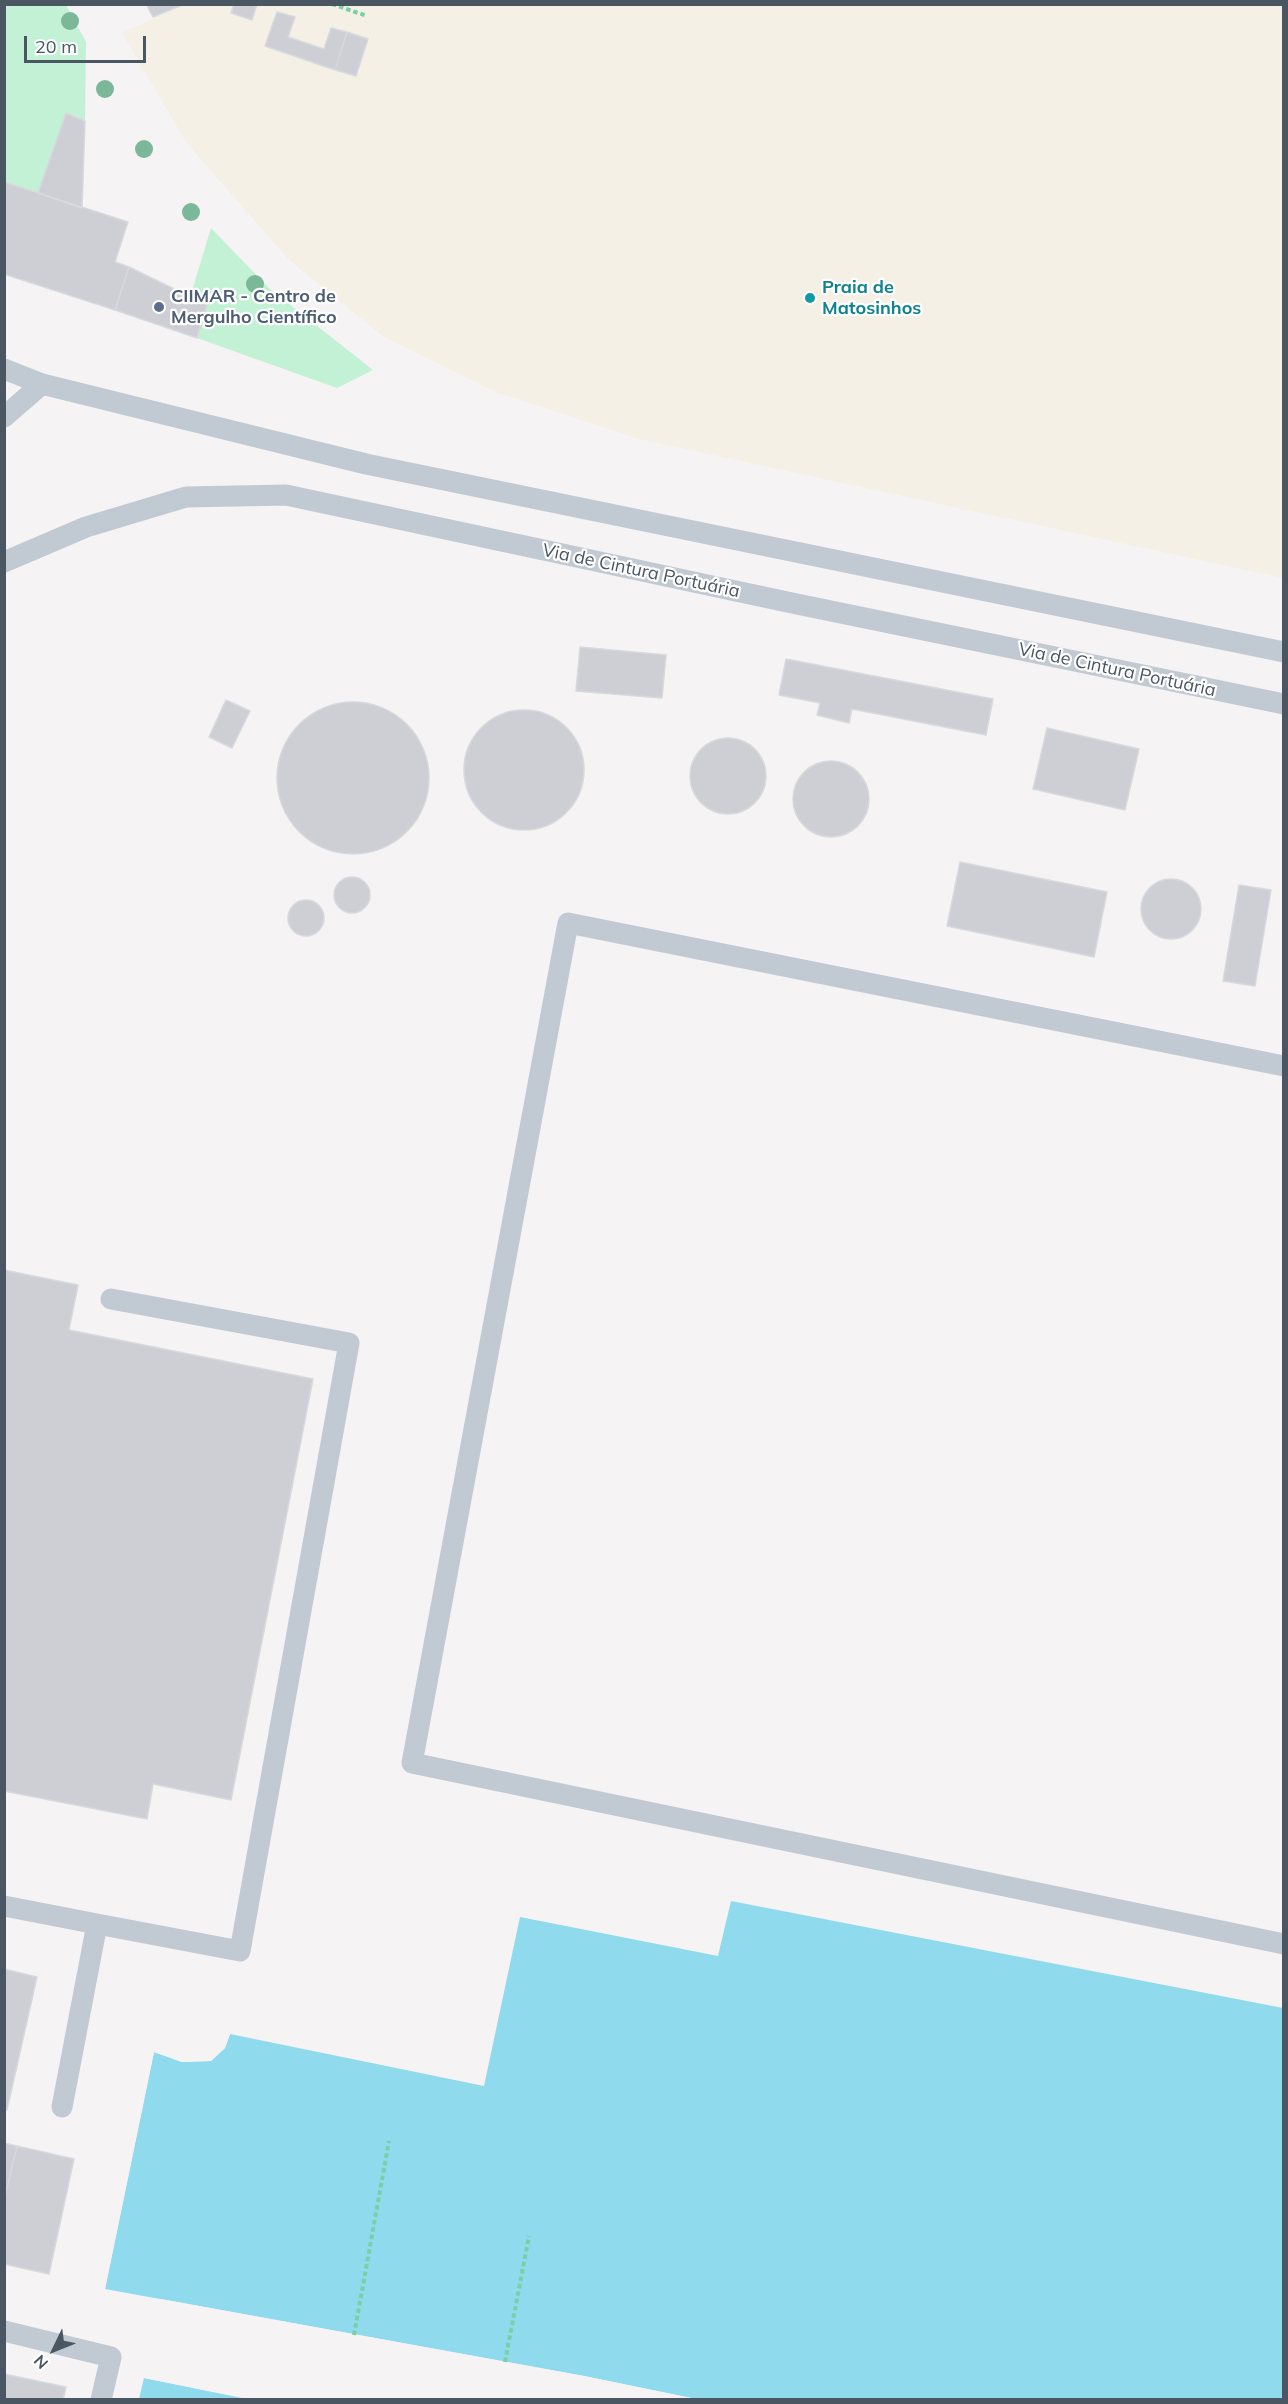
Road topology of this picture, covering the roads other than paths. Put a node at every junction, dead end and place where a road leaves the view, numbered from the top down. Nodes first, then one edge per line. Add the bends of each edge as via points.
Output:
1 (4, 369) edge
2 (42, 384) junction
3 (4, 417) edge
4 (4, 562) edge
5 (1284, 652) edge
6 (1284, 704) edge
7 (1284, 1066) edge
8 (111, 1299) dead end
9 (4, 1906) edge
10 (97, 1924) junction
11 (1284, 1944) edge
12 (62, 2107) dead end
13 (4, 2331) edge
14 (101, 2400) edge

1 - 2 lane
2 - 3 lane
2 - 5 lane via 366,464
4 - 6 lane, Via de Cintura Portuária via 86,527 186,497 286,495
7 - 11 lane via 568,923 412,1762
8 - 10 lane via 349,1343 240,1951
9 - 10 lane
10 - 12 lane
13 - 14 lane via 111,2357

